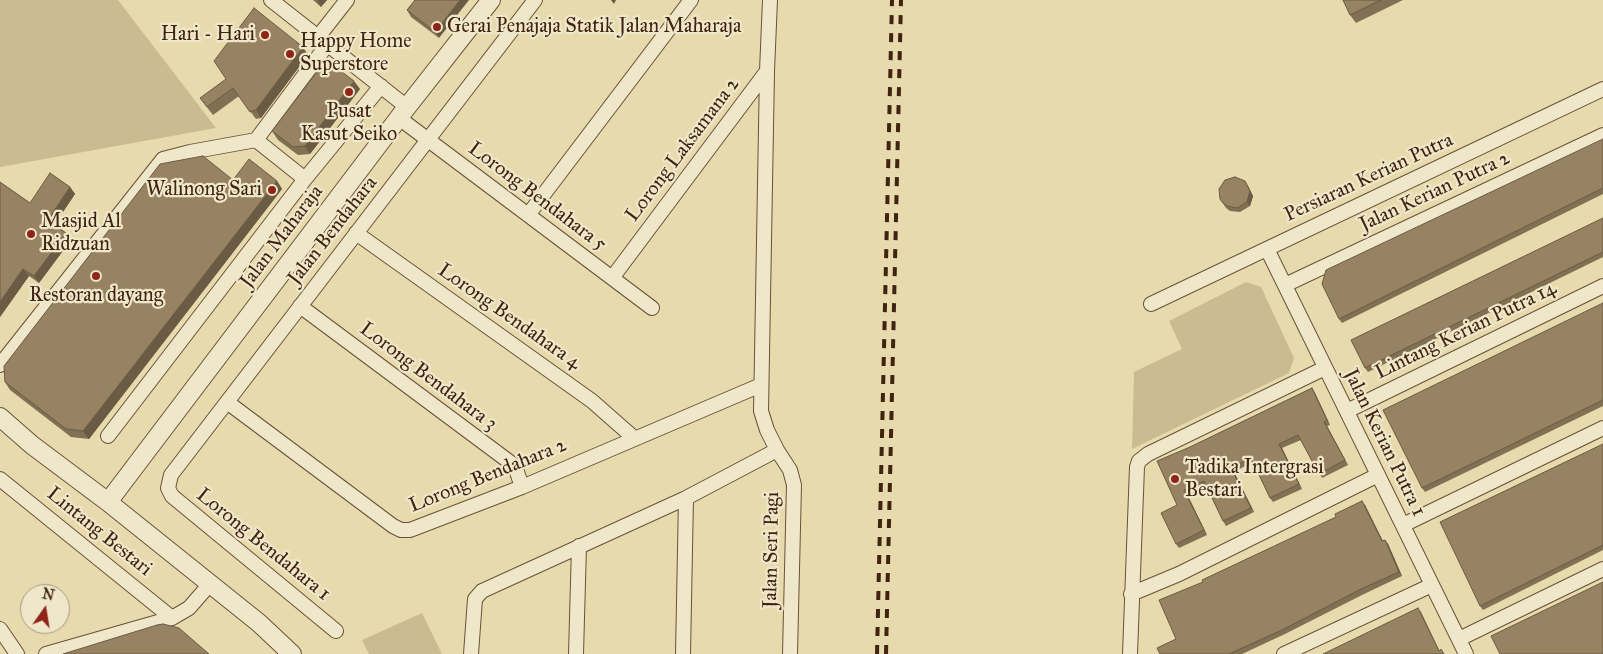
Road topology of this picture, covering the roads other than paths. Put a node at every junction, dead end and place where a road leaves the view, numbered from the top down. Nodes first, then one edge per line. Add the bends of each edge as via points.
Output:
1 (270, 0) edge
2 (347, 0) edge
3 (491, 0) edge
4 (535, 0) edge
5 (691, 0) edge
6 (770, 0) edge
7 (323, 41) junction
8 (767, 71) junction
9 (381, 86) junction
10 (1603, 88) edge
11 (403, 112) junction
12 (1603, 135) edge
13 (256, 140) junction
14 (428, 140) junction
15 (305, 180) junction
16 (528, 215) junction
17 (356, 233) junction
18 (1267, 249) junction
19 (612, 278) junction
20 (1285, 285) junction
21 (1603, 286) edge
22 (1151, 304) dead end
23 (300, 306) junction
24 (652, 308) dead end
25 (0, 365) edge
26 (1325, 368) junction
27 (761, 385) junction
28 (227, 402) junction
29 (1347, 412) junction
30 (0, 418) edge
31 (1603, 428) edge
32 (108, 436) dead end
33 (634, 438) junction
34 (777, 450) junction
35 (1378, 475) junction
36 (0, 479) edge
37 (522, 487) junction
38 (168, 488) joint
39 (686, 498) junction
40 (108, 502) junction
41 (1403, 525) junction
42 (579, 546) junction
43 (1603, 569) edge
44 (210, 584) junction
45 (1432, 585) junction
46 (1131, 594) junction
47 (172, 618) junction
48 (0, 629) edge
49 (336, 631) dead end
50 (1459, 639) junction
51 (16, 654) edge
52 (46, 654) edge
53 (292, 654) edge
54 (471, 654) edge
55 (576, 654) edge
56 (683, 654) edge
57 (790, 654) edge
58 (1130, 654) edge
59 (1284, 654) edge
60 (1466, 654) edge

1 - 7 street, Lorong Bendahara 5
2 - 7 street
3 - 11 street, Jalan Maharaja
4 - 14 street, Jalan Bendahara
5 - 16 street
6 - 8 street, Jalan Seri Pagi
7 - 9 street, Lorong Bendahara 5
7 - 13 street
8 - 19 street, Lorong Laksamana 2
8 - 27 street, Jalan Seri Pagi
9 - 11 street, Lorong Bendahara 5
9 - 15 street
10 - 18 street, Persiaran Kerian Putra
11 - 14 street, Lorong Bendahara 5
11 - 40 street, Jalan Maharaja
12 - 20 street, Jalan Kerian Putra 2
13 - 15 street
13 - 25 street via 163,159
14 - 16 street, Lorong Bendahara 5
14 - 17 street, Jalan Bendahara
15 - 32 street
16 - 19 street, Lorong Bendahara 5
17 - 23 street, Jalan Bendahara
17 - 33 street, Lorong Bendahara 4 via 592,401
18 - 20 street, Jalan Kerian Putra 1
18 - 22 street, Persiaran Kerian Putra
19 - 24 street, Lorong Bendahara 5
20 - 26 street, Jalan Kerian Putra 1
21 - 29 street, Lintang Kerian Putra 14
23 - 28 street, Jalan Bendahara
23 - 37 street, Lorong Bendahara 3 via 515,466
26 - 29 street, Jalan Kerian Putra 1
26 - 46 street via 1141,458 1137,467
27 - 33 street, Lorong Bendahara 2
27 - 34 street, Jalan Seri Pagi via 762,410
28 - 37 street, Lorong Bendahara 2 via 401,530 410,530
28 - 38 street, Jalan Bendahara via 171,475
29 - 35 street, Jalan Kerian Putra 1
30 - 40 street
31 - 41 street
33 - 37 street, Lorong Bendahara 2
34 - 39 street
34 - 57 street, Jalan Seri Pagi via 790,470 794,485
35 - 41 street, Jalan Kerian Putra 1
35 - 46 street via 1179,574
36 - 47 street, Lintang Bestari
38 - 49 street, Lorong Bendahara 1 via 172,496
39 - 42 street
39 - 56 street
40 - 44 street
41 - 45 street, Jalan Kerian Putra 1
42 - 54 street via 482,591 475,599
42 - 55 street
43 - 50 street
44 - 47 street via 189,608
44 - 53 street
45 - 50 street, Jalan Kerian Putra 1
45 - 59 street
46 - 58 street
47 - 52 street
48 - 51 street
50 - 60 street, Jalan Kerian Putra 1

